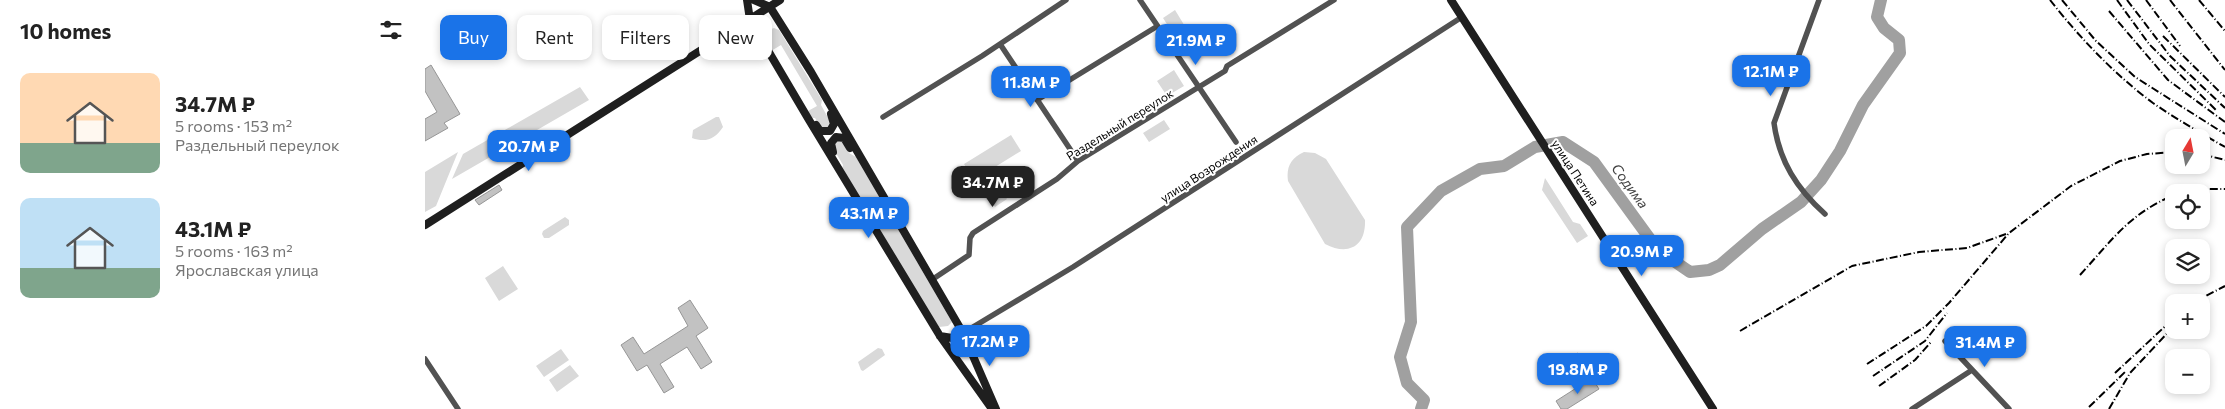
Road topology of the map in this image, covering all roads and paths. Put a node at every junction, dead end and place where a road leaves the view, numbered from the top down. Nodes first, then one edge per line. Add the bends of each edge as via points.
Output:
1 (747, 0) edge
2 (754, 0) edge
3 (780, 0) edge
4 (1067, 0) edge
5 (1140, 0) edge
6 (1334, 0) edge
7 (1451, 0) edge
8 (1819, 0) edge
9 (770, 7) junction
10 (749, 15) edge
11 (758, 15) edge
12 (1462, 17) junction
13 (1156, 27) junction
14 (1000, 44) junction
15 (699, 52) edge
16 (772, 57) edge
17 (1197, 88) junction
18 (1037, 100) junction
19 (828, 101) junction
20 (883, 117) dead end
21 (809, 120) junction
22 (1236, 142) dead end
23 (858, 152) junction
24 (1078, 162) junction
25 (839, 168) junction
26 (1825, 214) dead end
27 (425, 225) edge
28 (933, 279) junction
29 (963, 333) junction
30 (940, 336) junction
31 (1945, 341) dead end
32 (425, 359) edge
33 (1972, 370) junction
34 (458, 409) edge
35 (994, 409) edge
36 (1713, 409) edge
37 (1912, 409) edge
38 (2009, 409) edge

1 - 10 street
2 - 9 street
3 - 9 street
4 - 14 street
5 - 13 street
6 - 17 street, Раздельный переулок
7 - 12 street, улица Петина
8 - 26 street via 1774,123 1782,158 1802,191
9 - 11 street
9 - 19 street
12 - 29 street, улица Возрождения via 1073,267
12 - 36 street, улица Петина
13 - 17 street
13 - 18 street
14 - 18 street
14 - 20 street
15 - 27 street
16 - 21 street
17 - 22 street
17 - 24 street, Раздельный переулок
18 - 24 street
19 - 21 street via 825,106 834,122 832,129 820,131
19 - 23 street
21 - 25 street
23 - 25 street via 852,151 843,138 833,139 830,146
23 - 28 street
24 - 28 street, Раздельный переулок via 973,233 969,255
25 - 30 street
28 - 29 street
29 - 30 street via 952,338
29 - 35 street
30 - 35 street
31 - 33 street
32 - 34 street
33 - 37 street
33 - 38 street

